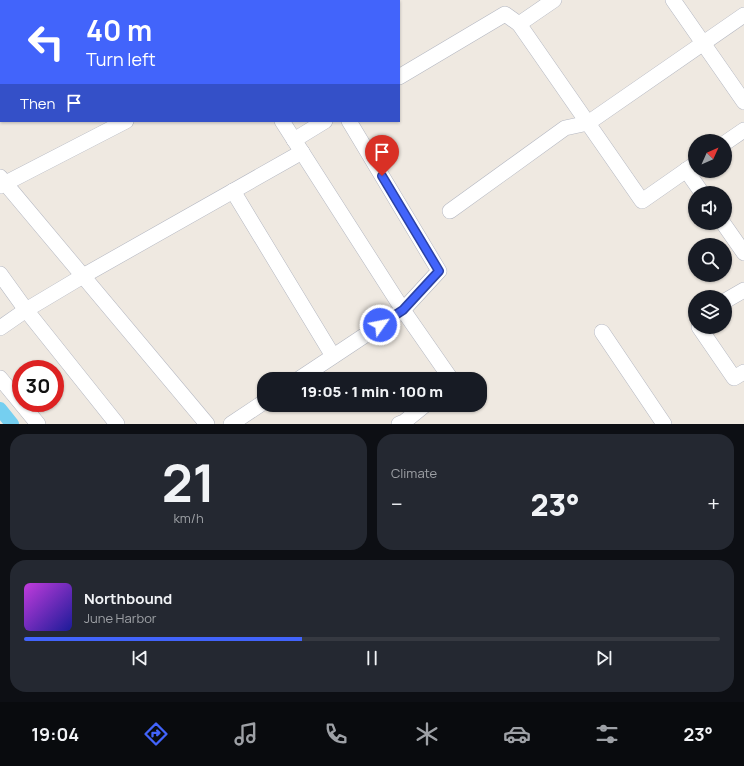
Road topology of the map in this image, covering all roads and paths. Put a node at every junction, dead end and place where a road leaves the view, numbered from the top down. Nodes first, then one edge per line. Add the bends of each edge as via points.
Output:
1 (554, 0) edge
2 (673, 0) edge
3 (744, 15) edge
4 (519, 24) junction
5 (703, 43) junction
6 (400, 76) edge
7 (744, 102) edge
8 (124, 122) edge
9 (283, 122) edge
10 (324, 122) edge
11 (350, 122) edge
12 (588, 124) junction
13 (744, 130) edge
14 (732, 138) edge
15 (298, 146) junction
16 (688, 168) edge
17 (2, 182) edge
18 (233, 191) junction
19 (450, 211) dead end
20 (728, 230) edge
21 (744, 253) edge
22 (0, 274) edge
23 (83, 276) junction
24 (744, 290) edge
25 (732, 297) edge
26 (26, 310) junction
27 (403, 310) junction
28 (0, 328) edge
29 (602, 332) dead end
30 (704, 334) edge
31 (334, 356) junction
32 (310, 372) edge
33 (446, 372) edge
34 (744, 372) edge
35 (0, 378) edge
36 (257, 407) edge
37 (416, 412) edge
38 (403, 423) edge
39 (38, 424) edge
40 (117, 424) edge
41 (207, 424) edge
42 (231, 424) edge
43 (664, 424) edge

1 - 4 street
2 - 5 street
3 - 5 street
4 - 6 street via 505,14
4 - 12 street
5 - 7 street
5 - 12 street
8 - 17 street
9 - 15 street
10 - 15 street
11 - 27 street via 439,271
12 - 16 street via 642,201
12 - 19 street via 565,128
13 - 14 street
15 - 18 street
15 - 27 street
17 - 23 street
18 - 23 street
18 - 31 street
20 - 21 street
22 - 26 street
23 - 26 street
23 - 41 street
24 - 25 street
26 - 28 street
26 - 40 street
27 - 31 street
27 - 33 street
29 - 43 street
30 - 34 street via 734,378
31 - 32 street
35 - 39 street
36 - 42 street
37 - 38 street

